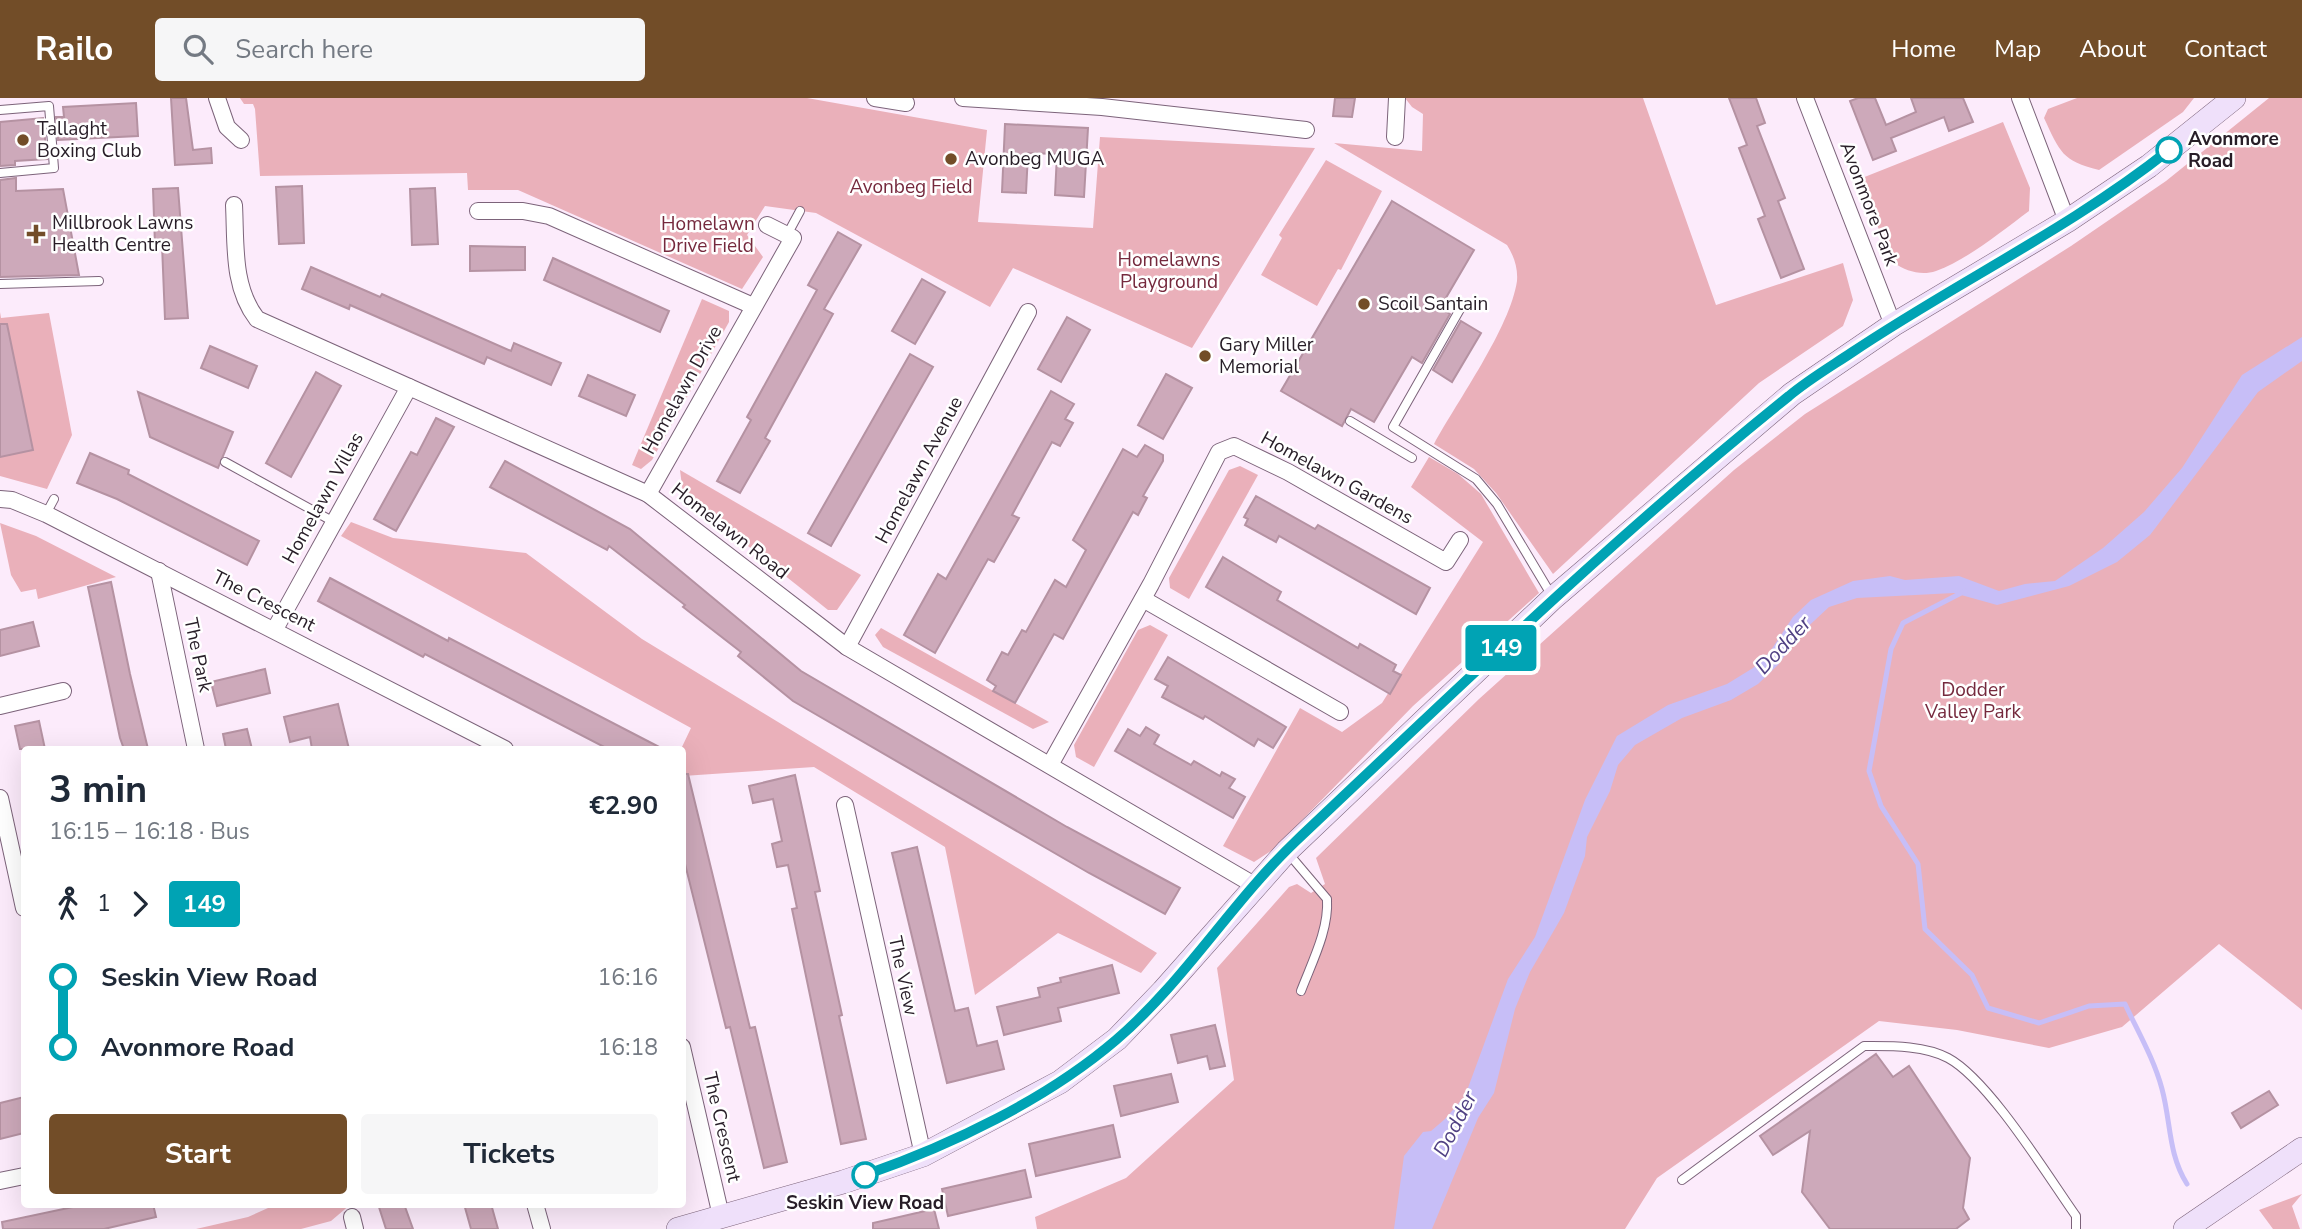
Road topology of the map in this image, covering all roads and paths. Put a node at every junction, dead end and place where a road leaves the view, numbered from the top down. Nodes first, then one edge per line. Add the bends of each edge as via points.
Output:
1 (217, 98) edge
2 (875, 98) edge
3 (963, 98) edge
4 (1397, 98) edge
5 (1805, 98) edge
6 (2020, 98) edge
7 (2234, 98) edge
8 (1041, 101) edge
9 (906, 103) dead end
10 (0, 110) edge
11 (1306, 130) dead end
12 (1395, 137) dead end
13 (241, 140) dead end
14 (0, 173) edge
15 (234, 205) dead end
16 (478, 211) dead end
17 (800, 211) dead end
18 (2067, 221) junction
19 (767, 225) dead end
20 (787, 235) junction
21 (99, 281) dead end
22 (0, 284) edge
23 (1463, 304) dead end
24 (753, 306) junction
25 (1028, 312) dead end
26 (1893, 325) junction
27 (409, 387) junction
28 (1350, 421) dead end
29 (1393, 427) junction
30 (1385, 441) junction
31 (1412, 458) dead end
32 (225, 462) dead end
33 (648, 494) junction
34 (0, 499) edge
35 (54, 499) dead end
36 (46, 514) junction
37 (334, 522) junction
38 (1460, 540) dead end
39 (159, 571) junction
40 (1553, 598) junction
41 (1143, 599) junction
42 (275, 629) junction
43 (847, 648) junction
44 (63, 691) dead end
45 (0, 706) edge
46 (1340, 712) dead end
47 (195, 746) edge
48 (499, 746) edge
49 (1050, 765) junction
50 (0, 798) edge
51 (845, 805) dead end
52 (1286, 851) junction
53 (1254, 885) junction
54 (21, 894) edge
55 (1301, 991) dead end
56 (686, 1065) edge
57 (2302, 1149) edge
58 (923, 1155) junction
59 (21, 1177) edge
60 (1682, 1180) dead end
61 (0, 1181) edge
62 (536, 1208) edge
63 (720, 1216) junction
64 (542, 1229) edge
65 (678, 1229) edge
66 (2076, 1229) edge
67 (2185, 1229) edge

1 - 13 street via 227,127
2 - 9 street
3 - 8 street
4 - 12 street
5 - 26 street, Avonmore Park
6 - 18 street
7 - 18 street via 2149,166
8 - 11 street
10 - 14 lane via 49,106 54,169
15 - 27 street, Homelawn Road via 237,269 243,296 257,320
16 - 24 street via 549,216
17 - 20 lane
18 - 26 street
19 - 20 street
20 - 24 street, Homelawn Drive via 793,238
21 - 22 lane
23 - 29 lane
24 - 33 street, Homelawn Drive
25 - 43 street, Homelawn Avenue
26 - 40 street via 1792,394
27 - 33 street, Homelawn Road
27 - 37 street, Homelawn Villas
28 - 30 lane
29 - 30 lane
29 - 40 lane via 1476,479 1497,504
30 - 31 lane
32 - 37 lane
33 - 43 street, Homelawn Road
34 - 36 street, The Crescent
35 - 36 lane
36 - 39 street, The Crescent
37 - 42 street, Homelawn Villas
38 - 41 street, Homelawn Gardens via 1446,562 1287,472 1230,446 1219,452
39 - 42 street, The Crescent
39 - 47 street, The Park
40 - 52 street
41 - 46 street
41 - 49 street, Homelawn Gardens
42 - 48 street, The Crescent
43 - 49 street, Homelawn Road
44 - 45 street
49 - 53 street, Homelawn Road
50 - 54 street
51 - 58 street, The View
52 - 53 street
52 - 55 lane via 1327,899 1327,915
53 - 58 street via 1117,1039 1060,1082
56 - 63 street, The Crescent
57 - 67 street
58 - 63 street
59 - 61 street
60 - 66 lane via 1864,1046 1901,1046 1946,1056 1973,1073 2076,1216
62 - 64 street
63 - 65 street

